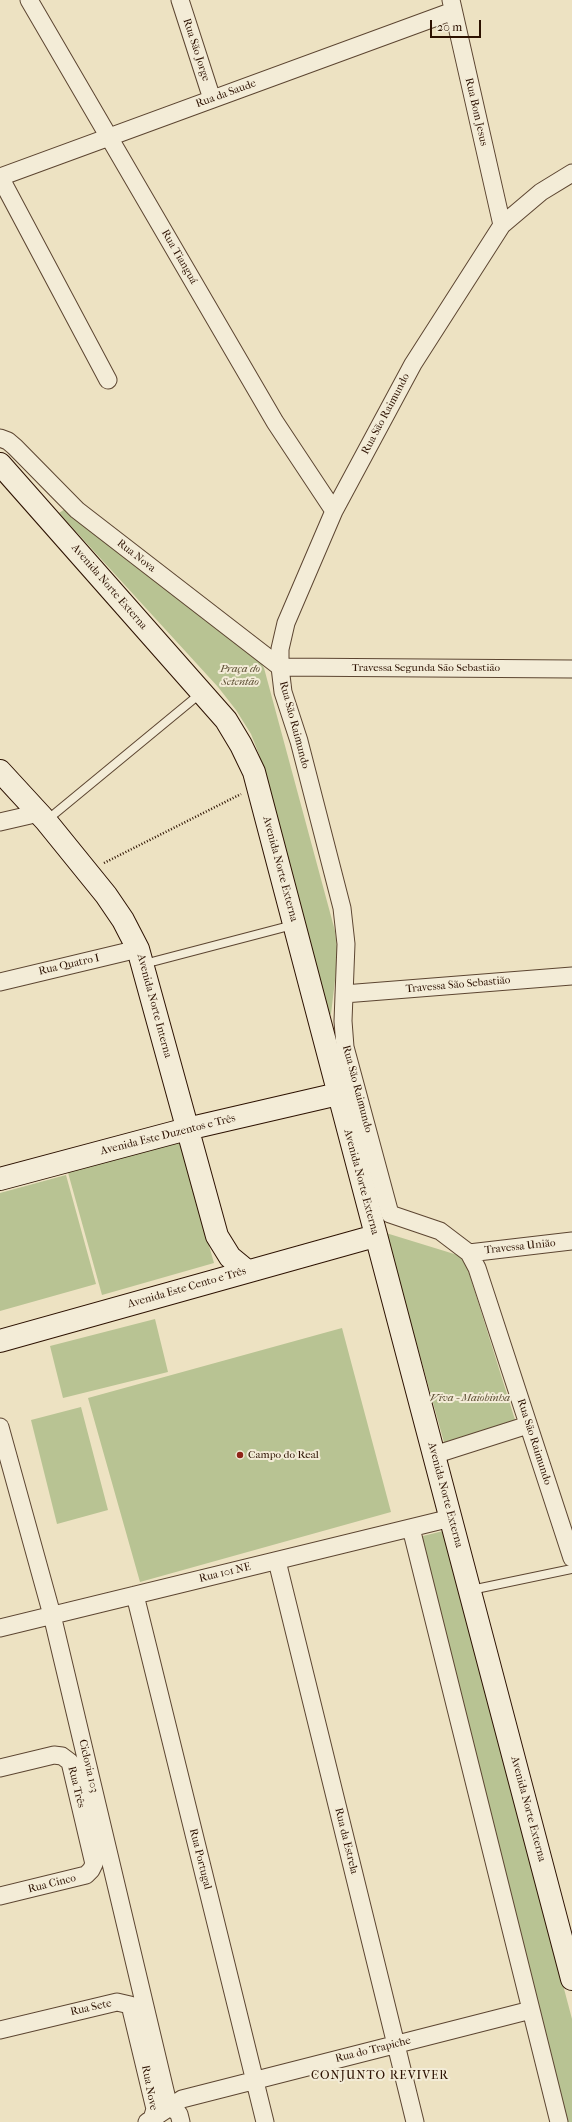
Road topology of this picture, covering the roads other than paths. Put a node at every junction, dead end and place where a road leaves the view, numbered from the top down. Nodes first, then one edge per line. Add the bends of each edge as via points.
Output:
1 (29, 0) edge
2 (180, 0) edge
3 (452, 5) edge
4 (212, 99) junction
5 (109, 136) junction
6 (572, 173) edge
7 (0, 177) edge
8 (502, 225) junction
9 (108, 380) dead end
10 (0, 438) edge
11 (0, 464) edge
12 (334, 511) junction
13 (280, 667) junction
14 (572, 669) edge
15 (201, 693) junction
16 (0, 771) edge
17 (43, 817) junction
18 (0, 822) edge
19 (295, 925) junction
20 (140, 957) junction
21 (572, 976) edge
22 (0, 982) edge
23 (344, 994) junction
24 (338, 1094) junction
25 (188, 1128) junction
26 (0, 1179) edge
27 (379, 1223) junction
28 (572, 1241) edge
29 (469, 1253) junction
30 (247, 1271) junction
31 (0, 1341) edge
32 (528, 1425) junction
33 (0, 1427) edge
34 (3, 1451) edge
35 (434, 1455) junction
36 (451, 1518) junction
37 (410, 1528) junction
38 (572, 1558) edge
39 (277, 1561) junction
40 (572, 1569) edge
41 (471, 1590) junction
42 (135, 1595) junction
43 (52, 1615) junction
44 (0, 1628) edge
45 (0, 1768) edge
46 (90, 1811) junction
47 (0, 1896) edge
48 (572, 1979) edge
49 (531, 2010) junction
50 (0, 2030) edge
51 (396, 2045) junction
52 (143, 2056) joint
53 (255, 2080) junction
54 (170, 2106) junction
55 (150, 2121) edge
56 (181, 2122) edge
57 (265, 2122) edge
58 (415, 2122) edge
59 (559, 2122) edge

1 - 5 street, Rua Tianguá
2 - 4 street, Rua São Jorge
3 - 4 street, Rua da Saude
3 - 8 street, Rua Bom Jesus
4 - 5 street, Rua da Saude
5 - 7 street, Rua da Saude
5 - 12 street, Rua Tianguá via 275,422
6 - 8 street, Rua São Raimundo via 541,192
7 - 9 street
8 - 12 street, Rua São Raimundo via 413,364
10 - 13 street, Rua Nova via 15,447 77,510
11 - 15 main road, Avenida Norte Externa
12 - 13 street, Rua São Raimundo via 286,623 280,649
13 - 14 street, Travessa Segunda São Sebastião
13 - 23 street, Rua São Raimundo via 283,692 299,741 342,908 346,944
15 - 17 lane
15 - 19 main road, Avenida Norte Externa via 226,720 254,772
16 - 17 main road, Avenida Norte Interna
17 - 18 street
17 - 20 main road, Avenida Norte Interna via 106,895 123,920
19 - 20 lane
19 - 24 main road, Avenida Norte Externa
20 - 22 street, Rua Quatro I
20 - 25 main road, Avenida Norte Interna
21 - 23 street, Travessa São Sebastião
23 - 27 street, Rua São Raimundo via 345,1047
24 - 25 main road, Avenida Este Duzentos e Três
24 - 27 main road, Avenida Norte Externa
25 - 26 main road, Avenida Este Duzentos e Três
25 - 30 main road, Avenida Norte Interna via 217,1236 230,1257
27 - 29 street, Rua São Raimundo via 440,1231
27 - 30 main road, Avenida Este Cento e Três
27 - 35 main road, Avenida Norte Externa
28 - 29 street, Travessa União
29 - 32 street, Rua São Raimundo
30 - 31 main road, Avenida Este Cento e Três
32 - 35 street
32 - 38 street, Rua São Raimundo
33 - 34 street, Ciclovia 103
34 - 43 street, Ciclovia 103
35 - 36 main road, Avenida Norte Externa
36 - 37 street, Rua 101 NE
36 - 41 main road, Avenida Norte Externa
37 - 39 street, Rua 101 NE
37 - 49 street
39 - 42 street, Rua 101 NE
39 - 51 street, Rua da Estrela
40 - 41 lane
41 - 48 main road, Avenida Norte Externa
42 - 43 street, Rua 101 NE
42 - 53 street, Rua Portugal
43 - 44 street, Rua 101 NE
43 - 46 street, Ciclovia 103
45 - 46 street, Rua Três via 54,1755 62,1756 70,1762
46 - 47 street, Rua Cinco via 94,1864 86,1876
46 - 54 street, Ciclovia 103
49 - 51 street, Rua do Trapiche
49 - 59 street
50 - 52 street, Rua Sete via 117,2002 126,2003 130,2005
51 - 53 street, Rua do Trapiche
51 - 58 street, Rua da Estrela
52 - 55 street, Rua Nove via 155,2110
53 - 54 street, Rua do Trapiche via 182,2099
53 - 57 street, Rua Portugal
54 - 55 street, Rua Nove
54 - 56 street, Ciclovia 103 via 179,2114

